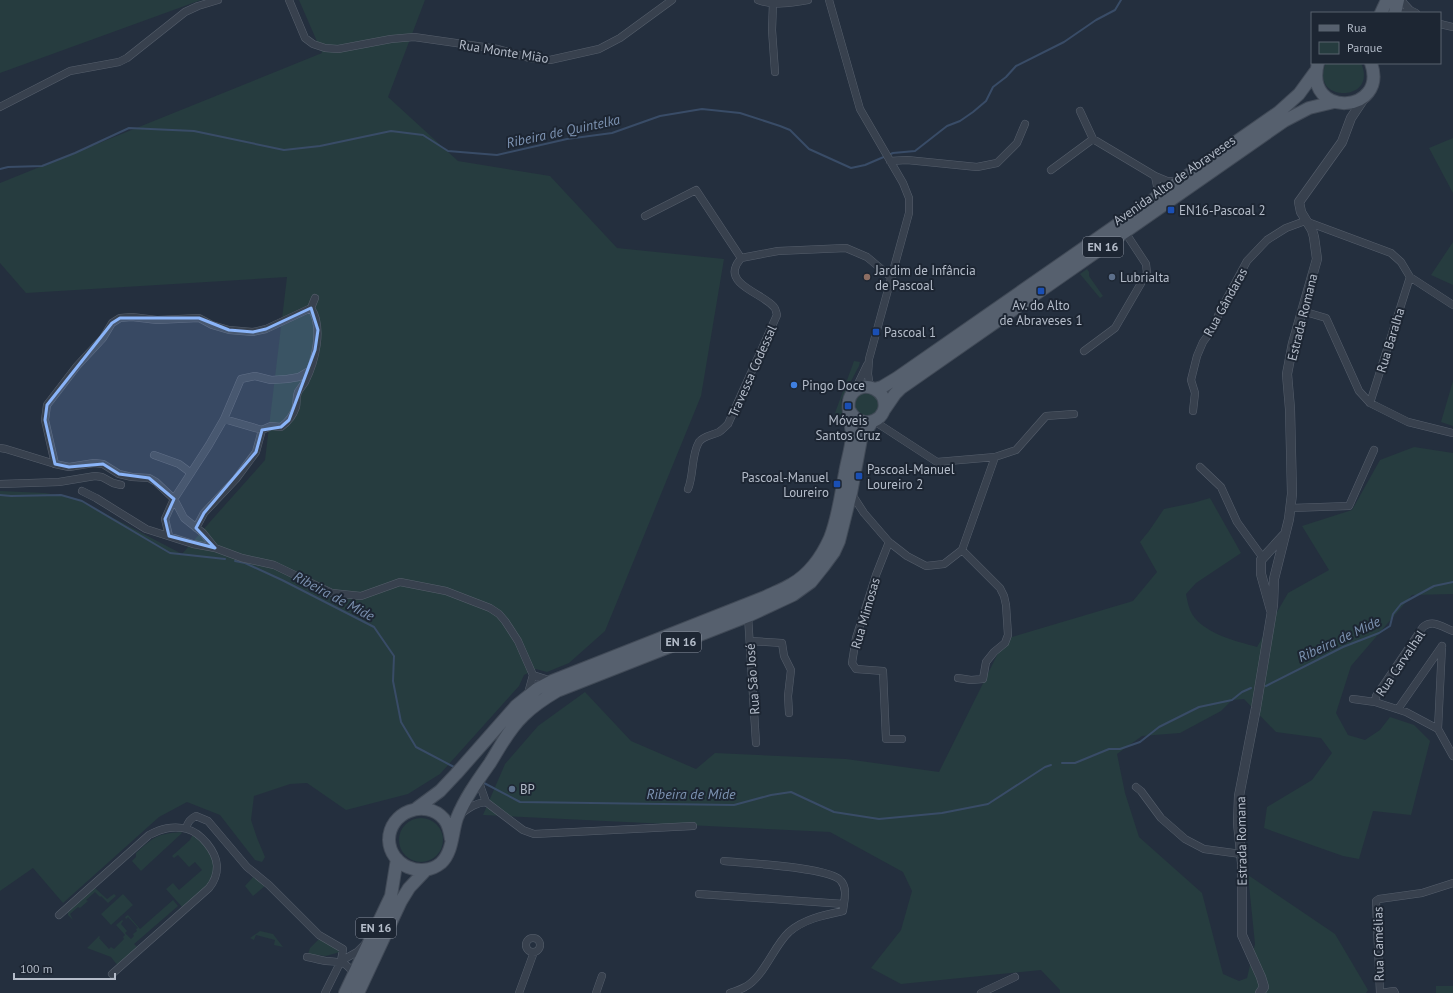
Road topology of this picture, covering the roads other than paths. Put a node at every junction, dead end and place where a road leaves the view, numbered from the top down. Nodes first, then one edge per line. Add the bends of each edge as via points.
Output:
1 (218, 0) edge
2 (288, 0) edge
3 (672, 0) edge
4 (758, 0) edge
5 (808, 0) edge
6 (829, 0) edge
7 (1386, 0) edge
8 (1399, 0) edge
9 (798, 1) edge
10 (773, 3) junction
11 (1381, 12) edge
12 (1395, 12) edge
13 (1413, 12) edge
14 (1441, 24) edge
15 (1453, 27) edge
16 (1374, 65) edge
17 (1316, 67) edge
18 (775, 72) dead end
19 (1366, 95) junction
20 (1340, 103) junction
21 (0, 106) edge
22 (1080, 111) dead end
23 (1351, 118) junction
24 (1025, 124) dead end
25 (1093, 139) junction
26 (890, 161) junction
27 (1051, 170) dead end
28 (1154, 176) junction
29 (1180, 181) junction
30 (1155, 199) junction
31 (645, 216) dead end
32 (1305, 222) junction
33 (1125, 232) junction
34 (742, 258) junction
35 (1410, 277) junction
36 (892, 278) junction
37 (315, 298) dead end
38 (1453, 305) edge
39 (311, 308) junction
40 (1302, 311) junction
41 (1084, 351) dead end
42 (869, 359) junction
43 (309, 371) junction
44 (872, 388) junction
45 (855, 391) junction
46 (1370, 403) junction
47 (850, 411) junction
48 (1193, 411) dead end
49 (1074, 414) dead end
50 (877, 417) junction
51 (224, 419) junction
52 (262, 430) junction
53 (1453, 433) edge
54 (0, 448) edge
55 (1374, 450) dead end
56 (154, 455) dead end
57 (995, 457) junction
58 (55, 464) junction
59 (1200, 467) dead end
60 (191, 473) junction
61 (0, 484) edge
62 (121, 485) dead end
63 (688, 489) dead end
64 (82, 491) dead end
65 (851, 493) junction
66 (174, 498) junction
67 (1290, 508) junction
68 (864, 513) junction
69 (845, 518) junction
70 (196, 528) junction
71 (1285, 534) junction
72 (169, 536) junction
73 (889, 542) junction
74 (215, 548) junction
75 (962, 550) junction
76 (1263, 558) junction
77 (1272, 614) junction
78 (748, 616) junction
79 (1453, 631) edge
80 (750, 641) junction
81 (533, 675) junction
82 (958, 678) dead end
83 (552, 681) junction
84 (527, 697) junction
85 (1353, 699) dead end
86 (1375, 702) junction
87 (1398, 709) junction
88 (789, 713) dead end
89 (1438, 729) junction
90 (902, 739) dead end
91 (756, 743) dead end
92 (1453, 756) edge
93 (481, 776) junction
94 (1136, 787) dead end
95 (486, 802) junction
96 (420, 806) junction
97 (457, 818) junction
98 (693, 826) dead end
99 (186, 828) junction
100 (451, 838) junction
101 (1241, 854) junction
102 (397, 859) junction
103 (724, 861) dead end
104 (426, 870) junction
105 (1453, 883) edge
106 (699, 894) dead end
107 (844, 904) junction
108 (59, 915) dead end
109 (371, 940) junction
110 (534, 952) dead end
111 (307, 956) dead end
112 (341, 961) junction
113 (112, 974) dead end
114 (354, 974) junction
115 (602, 976) dead end
116 (1016, 977) dead end
117 (325, 993) edge
118 (345, 993) edge
119 (358, 993) edge
120 (519, 993) edge
121 (596, 993) edge
122 (730, 993) edge
123 (981, 993) edge
124 (1260, 993) edge
125 (1380, 993) edge
126 (1395, 993) edge

1 - 21 street via 185,12 119,62 70,71
2 - 3 street, Rua Monte Mião via 305,38 325,48 414,38 491,48 529,58 550,60 599,49 620,38
4 - 10 street
5 - 9 street
6 - 26 street via 860,109
7 - 11 main road
8 - 12 main road
8 - 13 street
9 - 10 street
10 - 18 street
14 - 15 street
16 - 19 main road via 1374,79
17 - 20 main road, EN 16 via 1316,81 1320,90 1326,97
17 - 29 main road, Avenida Alto de Abraveses / EN 16 via 1299,94 1284,108
19 - 20 main road, EN 16 via 1353,103
19 - 23 street, Estrada Romana
20 - 23 street via 1350,111
20 - 33 main road, Avenida Alto de Abraveses / EN 16 via 1309,108 1284,121
22 - 25 street
23 - 32 street, Estrada Romana via 1342,142 1299,202
24 - 26 street via 1017,143 997,163 978,167 907,160
25 - 27 street
25 - 28 street
26 - 36 street via 909,198 909,213
28 - 29 street via 1167,181
28 - 30 street via 1157,186
29 - 30 main road, Avenida Alto de Abraveses / EN 16
30 - 44 main road, Avenida Alto de Abraveses / EN 16 via 897,378 882,387
31 - 34 street via 696,190
32 - 35 street via 1391,253 1401,262
32 - 40 street, Estrada Romana via 1312,230 1317,258
32 - 48 street, Rua Gândaras via 1286,228 1267,240 1247,262 1197,356 1191,380 1195,392
33 - 41 street via 1146,264 1147,273 1115,328
33 - 50 main road, Avenida Alto de Abraveses / EN 16 via 901,388
34 - 36 street via 778,251 846,248 867,257
34 - 63 street, Travessa Codessal via 736,266 738,280 744,287 770,303 777,315 728,424 720,432 700,442 693,461
35 - 38 street
35 - 46 street, Rua Baralha
36 - 42 street
37 - 39 street
39 - 43 street via 318,330
39 - 58 street via 266,329 253,332 229,330 199,318 120,318 112,323 103,338 47,405 45,420
40 - 46 street via 1326,318 1358,391
40 - 67 street, Estrada Romana via 1288,374 1292,494
42 - 44 street via 868,374
42 - 45 street
43 - 51 street via 299,377 287,379 271,380 255,376 241,379
43 - 52 street via 297,394 296,408 289,420 281,427 271,426
44 - 45 main road, EN 16 via 859,388
44 - 50 main road via 880,392 883,398 884,404
45 - 47 main road, EN 16 via 849,400
46 - 53 street via 1408,422
47 - 50 main road via 856,420 861,422
47 - 83 main road, EN 16 via 852,438 830,538 821,554 804,574 792,584 764,597
49 - 57 street via 1046,416 1016,450
50 - 57 street via 892,432 937,462
50 - 65 main road, EN 16 via 861,439
51 - 52 street
51 - 60 street
52 - 70 street via 256,452 236,479 204,513
54 - 58 street
55 - 67 street via 1349,506
56 - 60 street via 179,464
57 - 75 street
58 - 66 street via 69,467 103,464 119,474 149,478
59 - 76 street via 1221,487 1237,522
60 - 66 street
61 - 62 street via 59,482 95,476
64 - 72 street via 146,529
65 - 68 street
65 - 69 main road, EN 16
66 - 70 street via 184,518
66 - 72 street via 165,520
67 - 71 street, Estrada Romana
68 - 69 street via 856,511
68 - 73 street
69 - 78 main road, EN 16 via 834,552 811,582 794,595
70 - 74 street
71 - 76 street, Estrada Romana
71 - 77 street, Estrada Romana via 1274,579
72 - 74 street
73 - 75 street via 926,566 944,564
73 - 90 street, Rua Mimosas via 856,638 852,663 856,669 883,671 886,739
74 - 81 street via 242,558 274,565 332,593 361,596 400,582 446,591 490,608 499,614 518,641
75 - 82 street via 1000,588 1006,604 1008,635 1005,643 986,662 983,679
76 - 77 street, Estrada Romana via 1261,574
77 - 101 street, Estrada Romana via 1239,796
78 - 80 street, Rua São José
78 - 93 main road, EN 16 via 557,691 537,703 522,717
79 - 86 street, Rua Carvalhal via 1433,623 1423,627 1376,696
80 - 88 street via 782,643 784,656 791,670
80 - 91 street, Rua São José
81 - 83 street
81 - 84 street
83 - 84 main road, EN 16
84 - 96 main road, EN 16 via 440,791
85 - 86 street
86 - 87 street, Rua Carvalhal
87 - 89 street, Rua Carvalhal
87 - 89 street via 1442,646
89 - 92 street
93 - 95 street via 480,786
93 - 97 main road, EN 16
94 - 101 street via 1161,818 1185,839 1204,849
95 - 97 street via 471,806
95 - 98 street via 523,830 534,834
96 - 100 main road via 444,819
96 - 102 main road, EN 16 via 400,816 390,832 391,850
97 - 100 main road, EN 16
99 - 108 street via 160,829 149,835
99 - 112 street via 188,822 196,816 208,821 247,866 319,935 343,949
99 - 113 street via 199,836 210,848 217,865 213,882
100 - 104 main road, EN 16 via 447,855 434,867
101 - 124 street, Estrada Romana via 1242,935 1261,977 1264,987
102 - 104 main road via 415,870
102 - 109 main road, EN 16 via 390,896
103 - 107 street via 796,868 835,876 845,887
104 - 119 main road, EN 16 via 401,901
105 - 125 street, Rua Camélias via 1422,893 1379,898 1376,901
106 - 107 street
107 - 122 street via 843,911 816,918 789,932 758,975 746,987
109 - 112 street
109 - 114 main road, EN 16
110 - 120 street
111 - 112 street via 325,961
112 - 114 street via 349,966
112 - 117 street
114 - 118 main road, EN 16
115 - 121 street
116 - 123 street
125 - 126 street, Rua Camélias

